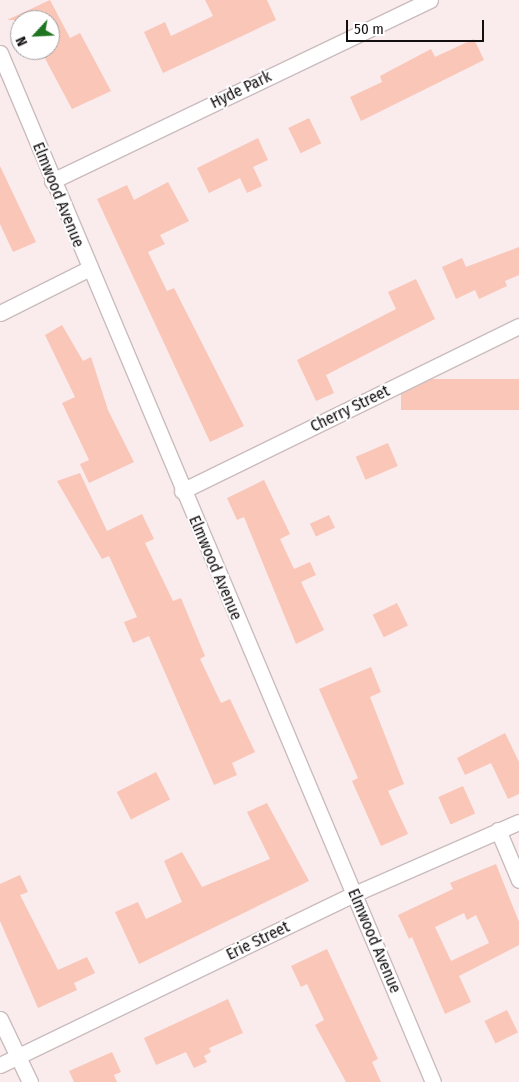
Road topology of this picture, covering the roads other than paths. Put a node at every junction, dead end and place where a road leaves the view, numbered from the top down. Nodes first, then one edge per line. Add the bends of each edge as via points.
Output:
1 (430, 0) edge
2 (0, 53) edge
3 (52, 180) junction
4 (88, 268) junction
5 (0, 313) edge
6 (519, 326) edge
7 (182, 491) junction
8 (519, 822) edge
9 (498, 830) junction
10 (519, 880) edge
11 (354, 894) junction
12 (0, 1020) edge
13 (18, 1056) junction
14 (0, 1065) edge
15 (30, 1082) edge
16 (433, 1082) edge

1 - 3 street, Hyde Park
2 - 3 street, Elmwood Avenue
3 - 4 street, Elmwood Avenue
4 - 5 street
4 - 7 street, Elmwood Avenue
6 - 7 street, Cherry Street
7 - 11 street, Elmwood Avenue
8 - 9 street, Erie Street
9 - 10 street
9 - 11 street, Erie Street
11 - 13 street, Erie Street
11 - 16 street, Elmwood Avenue
12 - 13 street
13 - 14 street, Erie Street
13 - 15 street

